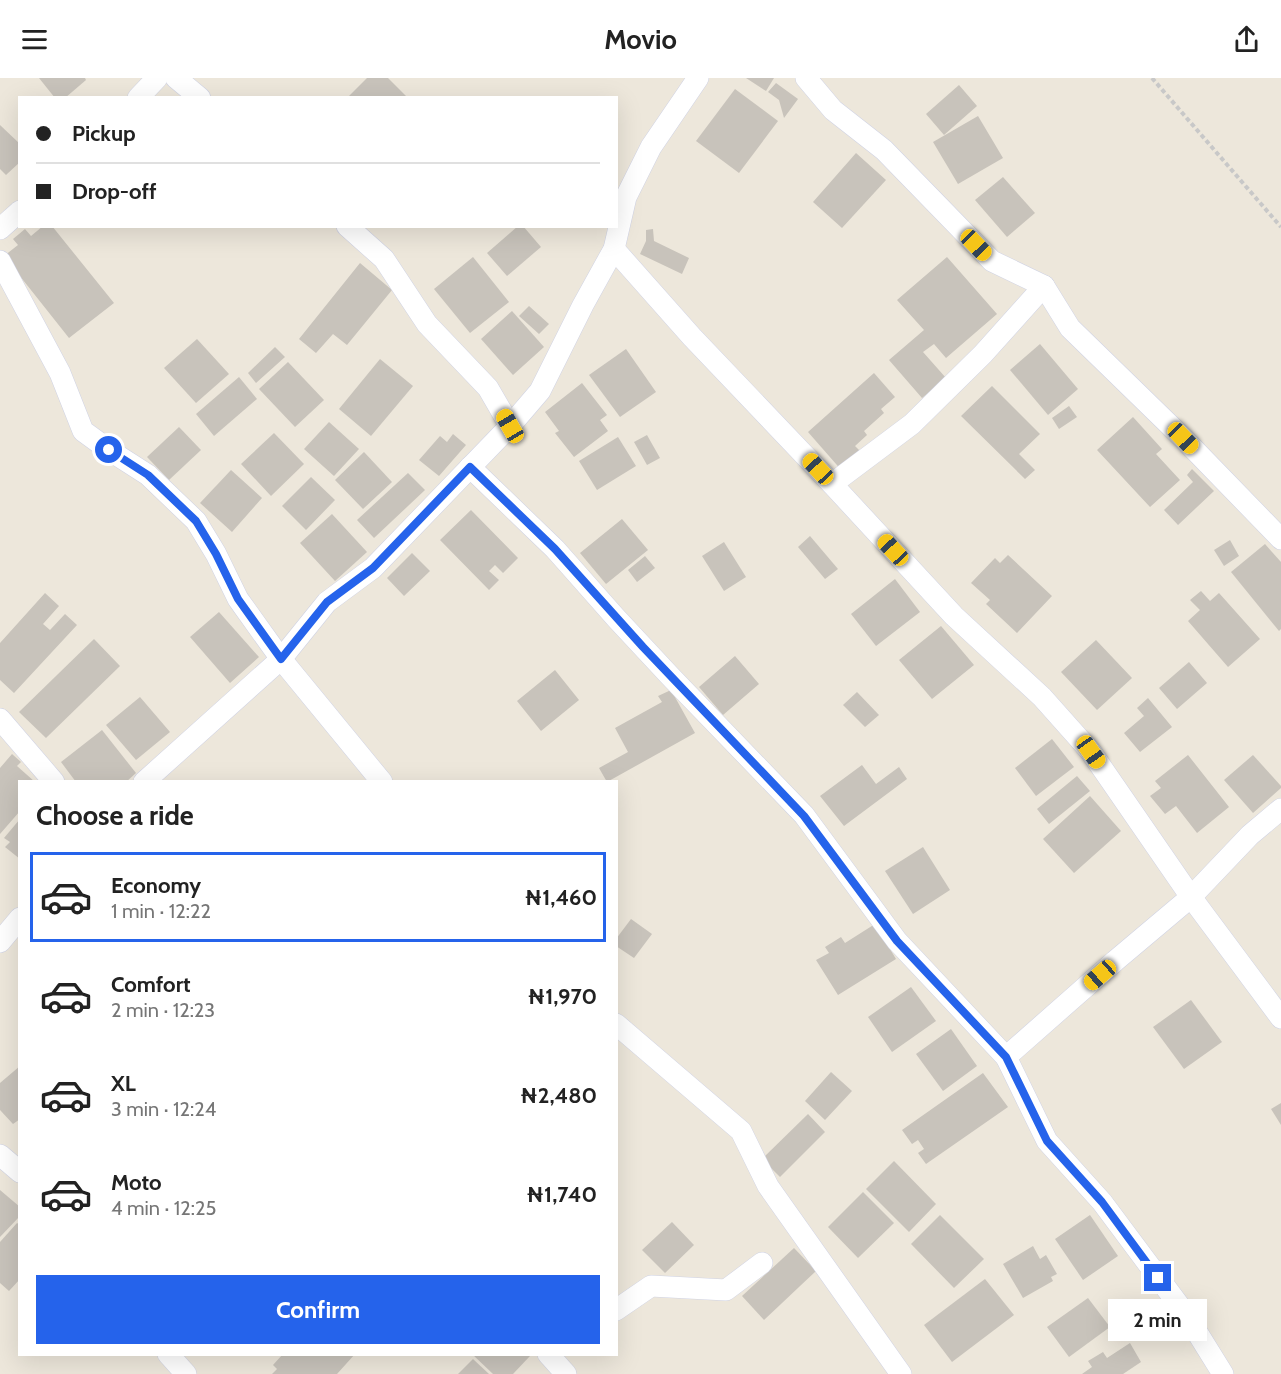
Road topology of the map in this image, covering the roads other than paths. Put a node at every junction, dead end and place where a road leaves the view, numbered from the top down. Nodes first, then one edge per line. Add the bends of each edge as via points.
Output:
1 (157, 78) edge
2 (176, 78) edge
3 (698, 78) edge
4 (806, 78) edge
5 (140, 96) edge
6 (198, 96) edge
7 (18, 213) edge
8 (349, 228) edge
9 (0, 229) edge
10 (614, 249) junction
11 (0, 261) edge
12 (1044, 286) junction
13 (510, 426) junction
14 (470, 467) junction
15 (832, 484) junction
16 (1281, 539) edge
17 (281, 659) junction
18 (0, 719) edge
19 (52, 780) edge
20 (146, 780) edge
21 (380, 780) edge
22 (1281, 809) edge
23 (1191, 897) junction
24 (18, 920) edge
25 (0, 942) edge
26 (1281, 1018) edge
27 (618, 1026) edge
28 (1006, 1057) junction
29 (0, 1155) edge
30 (18, 1170) edge
31 (762, 1263) dead end
32 (618, 1309) edge
33 (170, 1356) edge
34 (552, 1356) edge
35 (186, 1374) edge
36 (567, 1374) edge
37 (901, 1374) edge
38 (1223, 1374) edge

1 - 5 street
2 - 6 street
3 - 10 street via 651,147 626,197
4 - 12 street via 833,110 884,150 992,261
7 - 9 street
8 - 13 street via 384,259 427,324 488,388
10 - 13 street via 540,391
10 - 15 street
11 - 17 street via 60,373 83,431 148,475 196,521 238,599
12 - 15 street via 912,424
12 - 16 street via 1070,328
13 - 14 street
14 - 17 street via 373,568 327,602
14 - 28 street via 555,549 804,816 897,941
15 - 23 street via 954,616 1042,697 1091,752
17 - 20 street
17 - 21 street
18 - 19 street
22 - 23 street via 1250,835
23 - 26 street
23 - 28 street
24 - 25 street
27 - 37 street via 741,1131 768,1186
28 - 38 street via 1047,1141 1102,1202 1187,1316
29 - 30 street
31 - 32 street via 726,1290 651,1286
33 - 35 street
34 - 36 street

